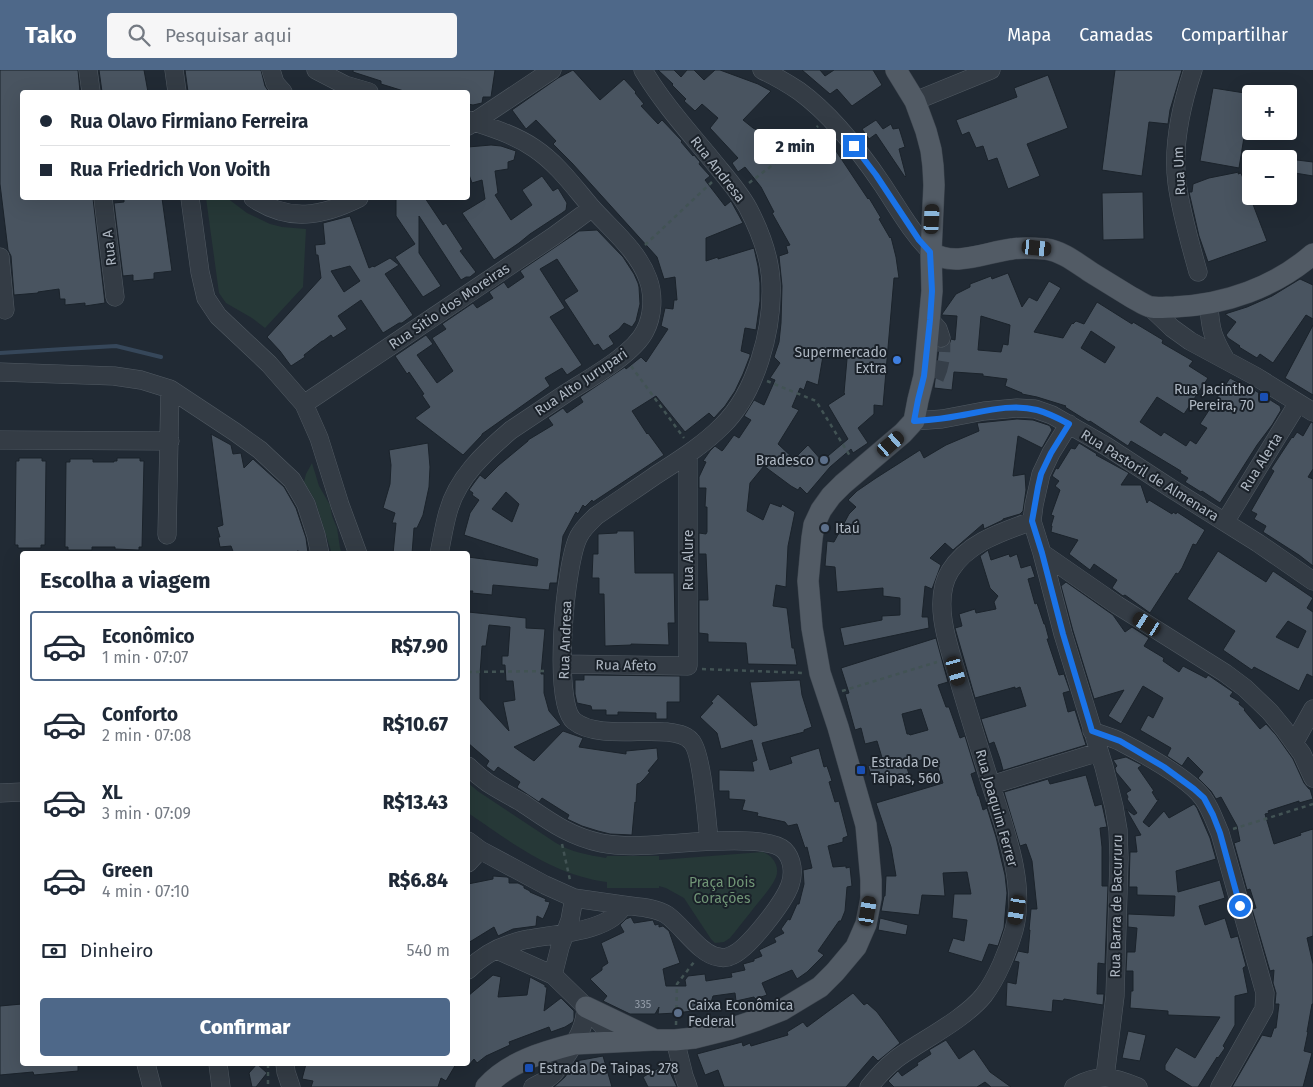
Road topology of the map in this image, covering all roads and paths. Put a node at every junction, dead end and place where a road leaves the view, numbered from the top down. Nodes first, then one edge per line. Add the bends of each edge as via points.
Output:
1 (88, 70) edge
2 (174, 70) edge
3 (271, 70) edge
4 (316, 70) edge
5 (552, 70) edge
6 (643, 70) edge
7 (762, 70) edge
8 (896, 70) edge
9 (992, 70) edge
10 (1192, 70) edge
11 (342, 89) edge
12 (91, 90) edge
13 (176, 90) edge
14 (280, 90) edge
15 (914, 100) junction
16 (828, 116) junction
17 (470, 122) edge
18 (470, 123) edge
19 (722, 172) junction
20 (737, 191) junction
21 (103, 200) edge
22 (190, 200) edge
23 (257, 200) edge
24 (355, 200) edge
25 (592, 208) junction
26 (930, 252) junction
27 (634, 255) junction
28 (0, 258) edge
29 (1309, 263) edge
30 (1198, 272) dead end
31 (115, 298) dead end
32 (1209, 304) junction
33 (1150, 307) junction
34 (5, 310) dead end
35 (930, 320) junction
36 (941, 338) tunnel mouth
37 (623, 355) junction
38 (1226, 360) junction
39 (0, 372) edge
40 (754, 376) junction
41 (925, 388) junction
42 (170, 389) junction
43 (304, 404) junction
44 (1306, 407) edge
45 (914, 421) junction
46 (1069, 424) junction
47 (0, 440) edge
48 (170, 441) junction
49 (691, 453) junction
50 (859, 470) junction
51 (1032, 521) junction
52 (1225, 522) junction
53 (167, 534) dead end
54 (319, 551) edge
55 (357, 551) edge
56 (440, 551) edge
57 (1042, 553) junction
58 (1313, 580) edge
59 (952, 657) junction
60 (688, 666) junction
61 (563, 667) junction
62 (470, 672) edge
63 (820, 673) junction
64 (838, 692) dead end
65 (1313, 709) edge
66 (1092, 731) junction
67 (1294, 743) junction
68 (1099, 752) junction
69 (470, 768) edge
70 (1313, 778) edge
71 (991, 786) junction
72 (20, 792) edge
73 (0, 794) edge
74 (1313, 804) edge
75 (559, 828) junction
76 (1220, 833) junction
77 (709, 840) junction
78 (474, 846) edge
79 (574, 898) junction
80 (623, 905) junction
81 (565, 933) junction
82 (496, 950) junction
83 (703, 951) junction
84 (470, 968) edge
85 (553, 975) junction
86 (586, 1007) junction
87 (653, 1040) junction
88 (675, 1040) junction
89 (617, 1042) junction
90 (574, 1044) junction
91 (147, 1066) edge
92 (218, 1066) edge
93 (268, 1066) edge
94 (285, 1066) edge
95 (1106, 1077) junction
96 (152, 1087) edge
97 (221, 1087) edge
98 (268, 1087) edge
99 (291, 1087) edge
100 (486, 1087) edge
101 (533, 1087) edge
102 (688, 1087) edge
103 (869, 1087) edge
104 (1074, 1087) edge
105 (1138, 1087) edge
106 (1220, 1087) edge

1 - 12 street
2 - 13 street
3 - 14 street
4 - 11 street
5 - 17 street
6 - 19 street, Rua Andresa
7 - 16 street via 798,91
8 - 15 main road
9 - 15 street
10 - 30 street, Rua Um via 1182,109 1176,158 1180,201
15 - 26 main road via 926,131 933,166
16 - 20 path via 800,144
16 - 26 street via 864,159
18 - 25 street, Rua Alto Jurupari via 522,140 535,148 565,174
19 - 20 street, Rua Andresa
19 - 27 path
20 - 40 street, Rua Andresa via 748,208 765,249 771,282 765,340
21 - 31 street, Rua A
22 - 43 street via 206,298 218,316 283,378
23 - 24 street via 284,212 306,215 326,212
25 - 27 street, Rua Alto Jurupari
25 - 43 street, Rua Sítio dos Moreiras
26 - 33 main road via 936,256 960,258 1018,248 1049,250 1072,260
26 - 35 main road
26 - 41 main road via 922,276 914,369 915,384
27 - 37 street, Rua Alto Jurupari via 649,282 652,307 644,334
28 - 34 street
29 - 32 main road via 1256,289
32 - 33 main road
32 - 38 street via 1212,333
33 - 38 street via 1190,341
35 - 36 street
35 - 41 main road
37 - 49 path
37 - 56 street, Rua Alto Jurupari via 511,430 474,465 462,481 448,511
38 - 44 street
39 - 42 street via 114,376
40 - 49 street, Rua Andresa via 733,415
40 - 50 path via 816,402
41 - 45 main road
42 - 48 street
42 - 54 street via 260,450 292,480 306,504
43 - 55 street via 319,438
44 - 52 street, Rua Alerta
45 - 46 street, Rua Pastoril de Almenara via 1017,408 1035,409
45 - 50 main road
46 - 51 street, Rua Barra de Bacururu via 1041,474
46 - 52 street, Rua Pastoril de Almenara
47 - 48 street
48 - 53 street
49 - 60 street, Rua Alure
49 - 61 street, Rua Andresa via 596,516 579,536 568,582
50 - 63 main road via 831,496 814,525 808,581
51 - 57 street, Rua Barra de Bacururu
51 - 59 street, Rua Joaquim Ferrer via 977,545 948,573 942,611
52 - 58 street, Rua Pastoril de Almenara
57 - 66 street, Rua Barra de Bacururu
57 - 67 street via 1245,688 1270,712
59 - 64 path
59 - 71 street, Rua Joaquim Ferrer
60 - 61 street, Rua Afeto
60 - 63 path
61 - 62 path
61 - 77 street, Rua Andresa via 564,694 570,717 585,728 602,732 657,731 679,734 692,741 700,763
63 - 88 main road via 866,825 872,880 866,924 856,947 820,987 782,1010 757,1020 694,1038
65 - 67 street
66 - 68 street, Rua Barra de Bacururu
66 - 76 street via 1120,741 1180,777 1204,798
67 - 70 street
68 - 71 street
68 - 95 street, Rua Barra de Bacururu via 1114,807 1119,858 1114,996
69 - 75 street
71 - 103 street, Rua Joaquim Ferrer via 1018,888 1014,930 1005,954 983,995 966,1012 896,1059
72 - 73 street
74 - 76 path
75 - 77 street via 603,844 634,846
75 - 79 path
76 - 106 street via 1265,993 1264,1009
77 - 83 street via 768,843 783,848 789,856 793,874 777,910 736,954 720,958
78 - 79 street
79 - 80 street
79 - 81 street
80 - 81 street via 611,920
80 - 83 street via 666,914
81 - 82 street via 528,939
81 - 85 street
82 - 84 street
82 - 85 street
83 - 88 path via 677,984
85 - 86 street
86 - 87 main road
86 - 89 street
86 - 90 street via 584,1026
87 - 88 main road
87 - 89 main road
88 - 102 street
89 - 90 main road
90 - 100 main road via 520,1062
90 - 101 street via 555,1073
91 - 96 street
92 - 97 street
93 - 98 path
94 - 99 street
95 - 104 street
95 - 105 street

